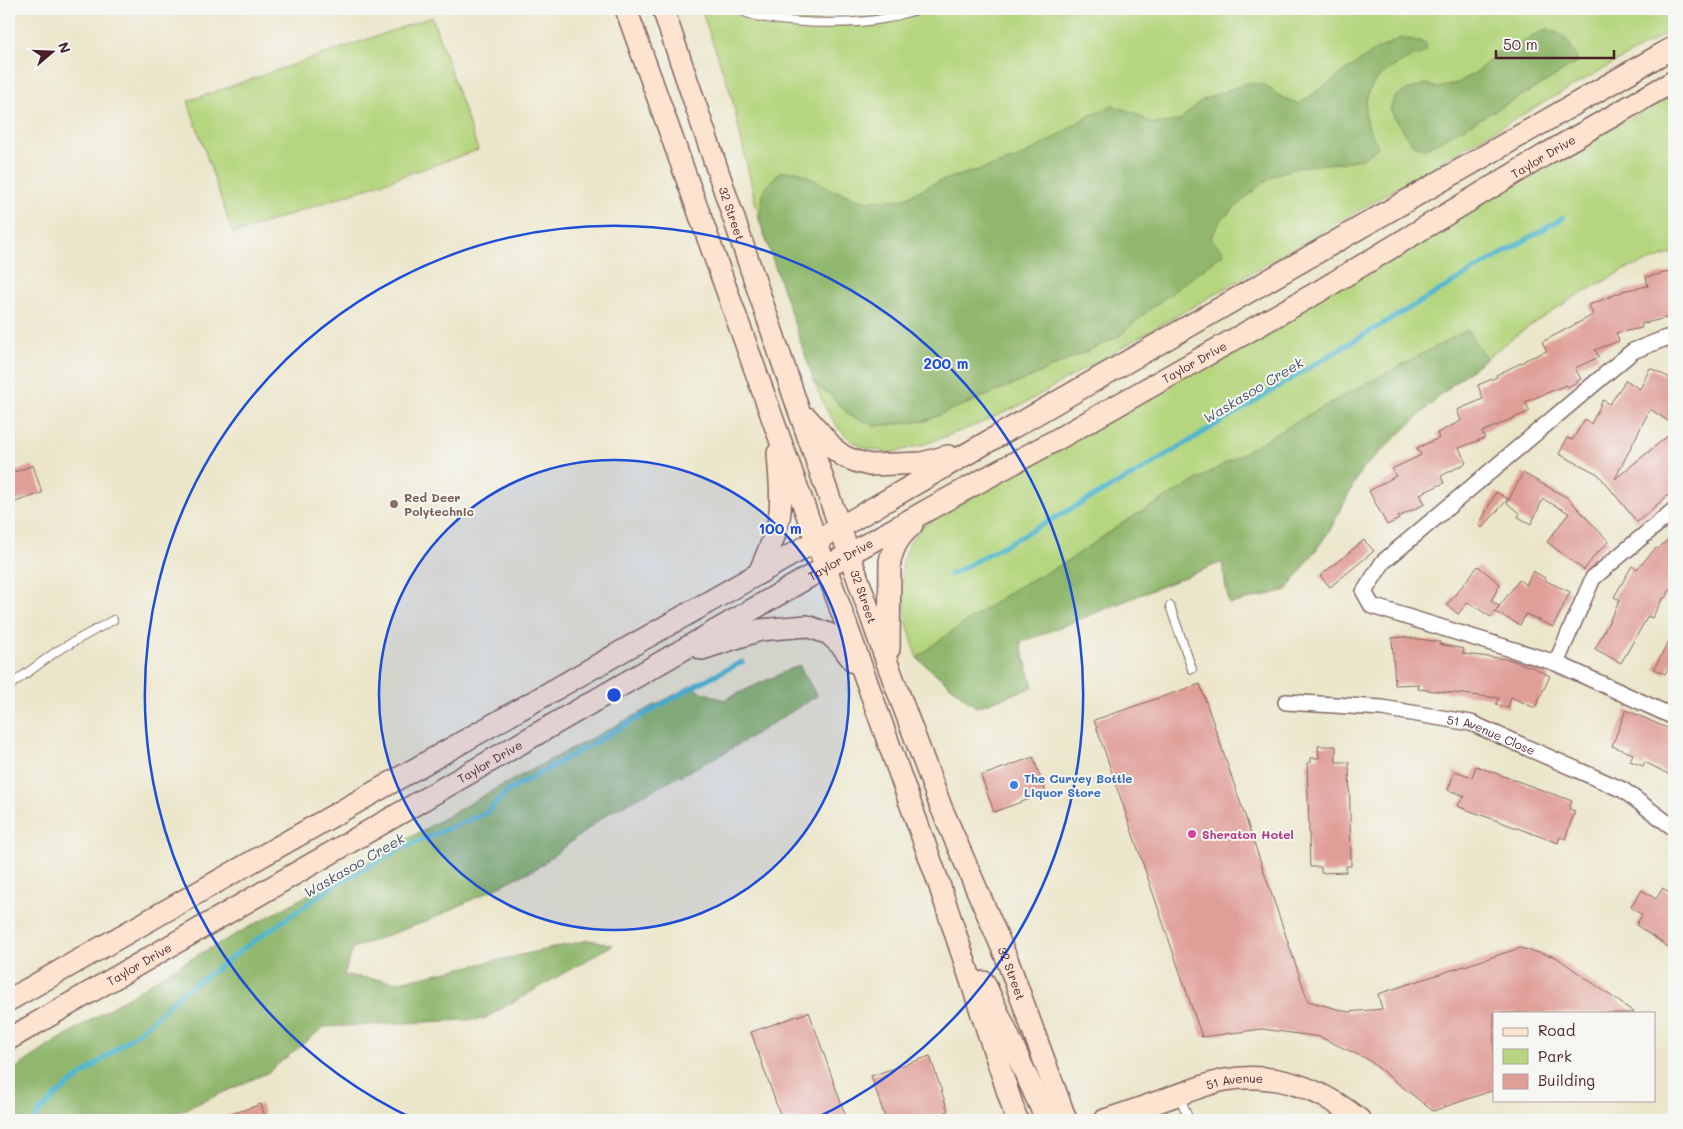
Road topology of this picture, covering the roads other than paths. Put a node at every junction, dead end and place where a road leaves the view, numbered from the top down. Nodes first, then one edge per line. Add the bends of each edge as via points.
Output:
1 (626, 9) edge
2 (663, 9) edge
3 (738, 9) edge
4 (922, 9) edge
5 (1674, 47) edge
6 (1674, 81) edge
7 (1674, 341) edge
8 (797, 405) junction
9 (778, 430) junction
10 (977, 448) junction
11 (933, 506) junction
12 (1674, 510) edge
13 (840, 527) junction
14 (816, 541) junction
15 (850, 554) junction
16 (826, 567) junction
17 (759, 573) junction
18 (1170, 606) dead end
19 (114, 620) dead end
20 (661, 662) junction
21 (1556, 663) junction
22 (888, 665) junction
23 (1192, 670) dead end
24 (864, 674) junction
25 (9, 686) edge
26 (1286, 702) dead end
27 (1674, 717) edge
28 (1674, 828) edge
29 (938, 881) junction
30 (9, 1000) edge
31 (9, 1039) edge
32 (1179, 1095) junction
33 (1017, 1120) edge
34 (1056, 1120) edge
35 (1066, 1120) edge
36 (1105, 1120) edge
37 (1189, 1120) edge
38 (1360, 1120) edge

1 - 9 main road
2 - 8 main road, 32 Street
3 - 4 lane via 763,18 839,23 887,18
5 - 10 main road
6 - 11 main road, Taylor Drive via 1310,296
7 - 21 street via 1666,338 1633,351 1383,562 1364,592 1372,606
8 - 10 main road via 835,450 870,465 922,463
8 - 13 main road, 32 Street
9 - 14 main road
9 - 17 main road via 780,510 772,542
10 - 13 main road
11 - 15 main road, Taylor Drive
11 - 22 main road via 898,538 893,548
12 - 21 street via 1593,578
13 - 14 main road
13 - 15 main road, 32 Street
14 - 16 main road
14 - 17 main road
15 - 16 main road, Taylor Drive
15 - 22 main road, 32 Street
16 - 20 main road, Taylor Drive
16 - 24 main road
17 - 30 main road
18 - 23 lane
19 - 25 lane via 57,651
20 - 24 main road via 760,630 807,626 828,634
20 - 31 main road, Taylor Drive
21 - 27 street
22 - 35 main road, 32 Street via 941,807 1007,959
24 - 29 main road
26 - 28 street, 51 Avenue Close via 1382,708 1471,723 1623,790
29 - 33 main road
29 - 34 main road via 1042,1110
32 - 36 main road, 51 Avenue
32 - 37 lane
32 - 38 main road, 51 Avenue via 1222,1080 1271,1078 1319,1093

